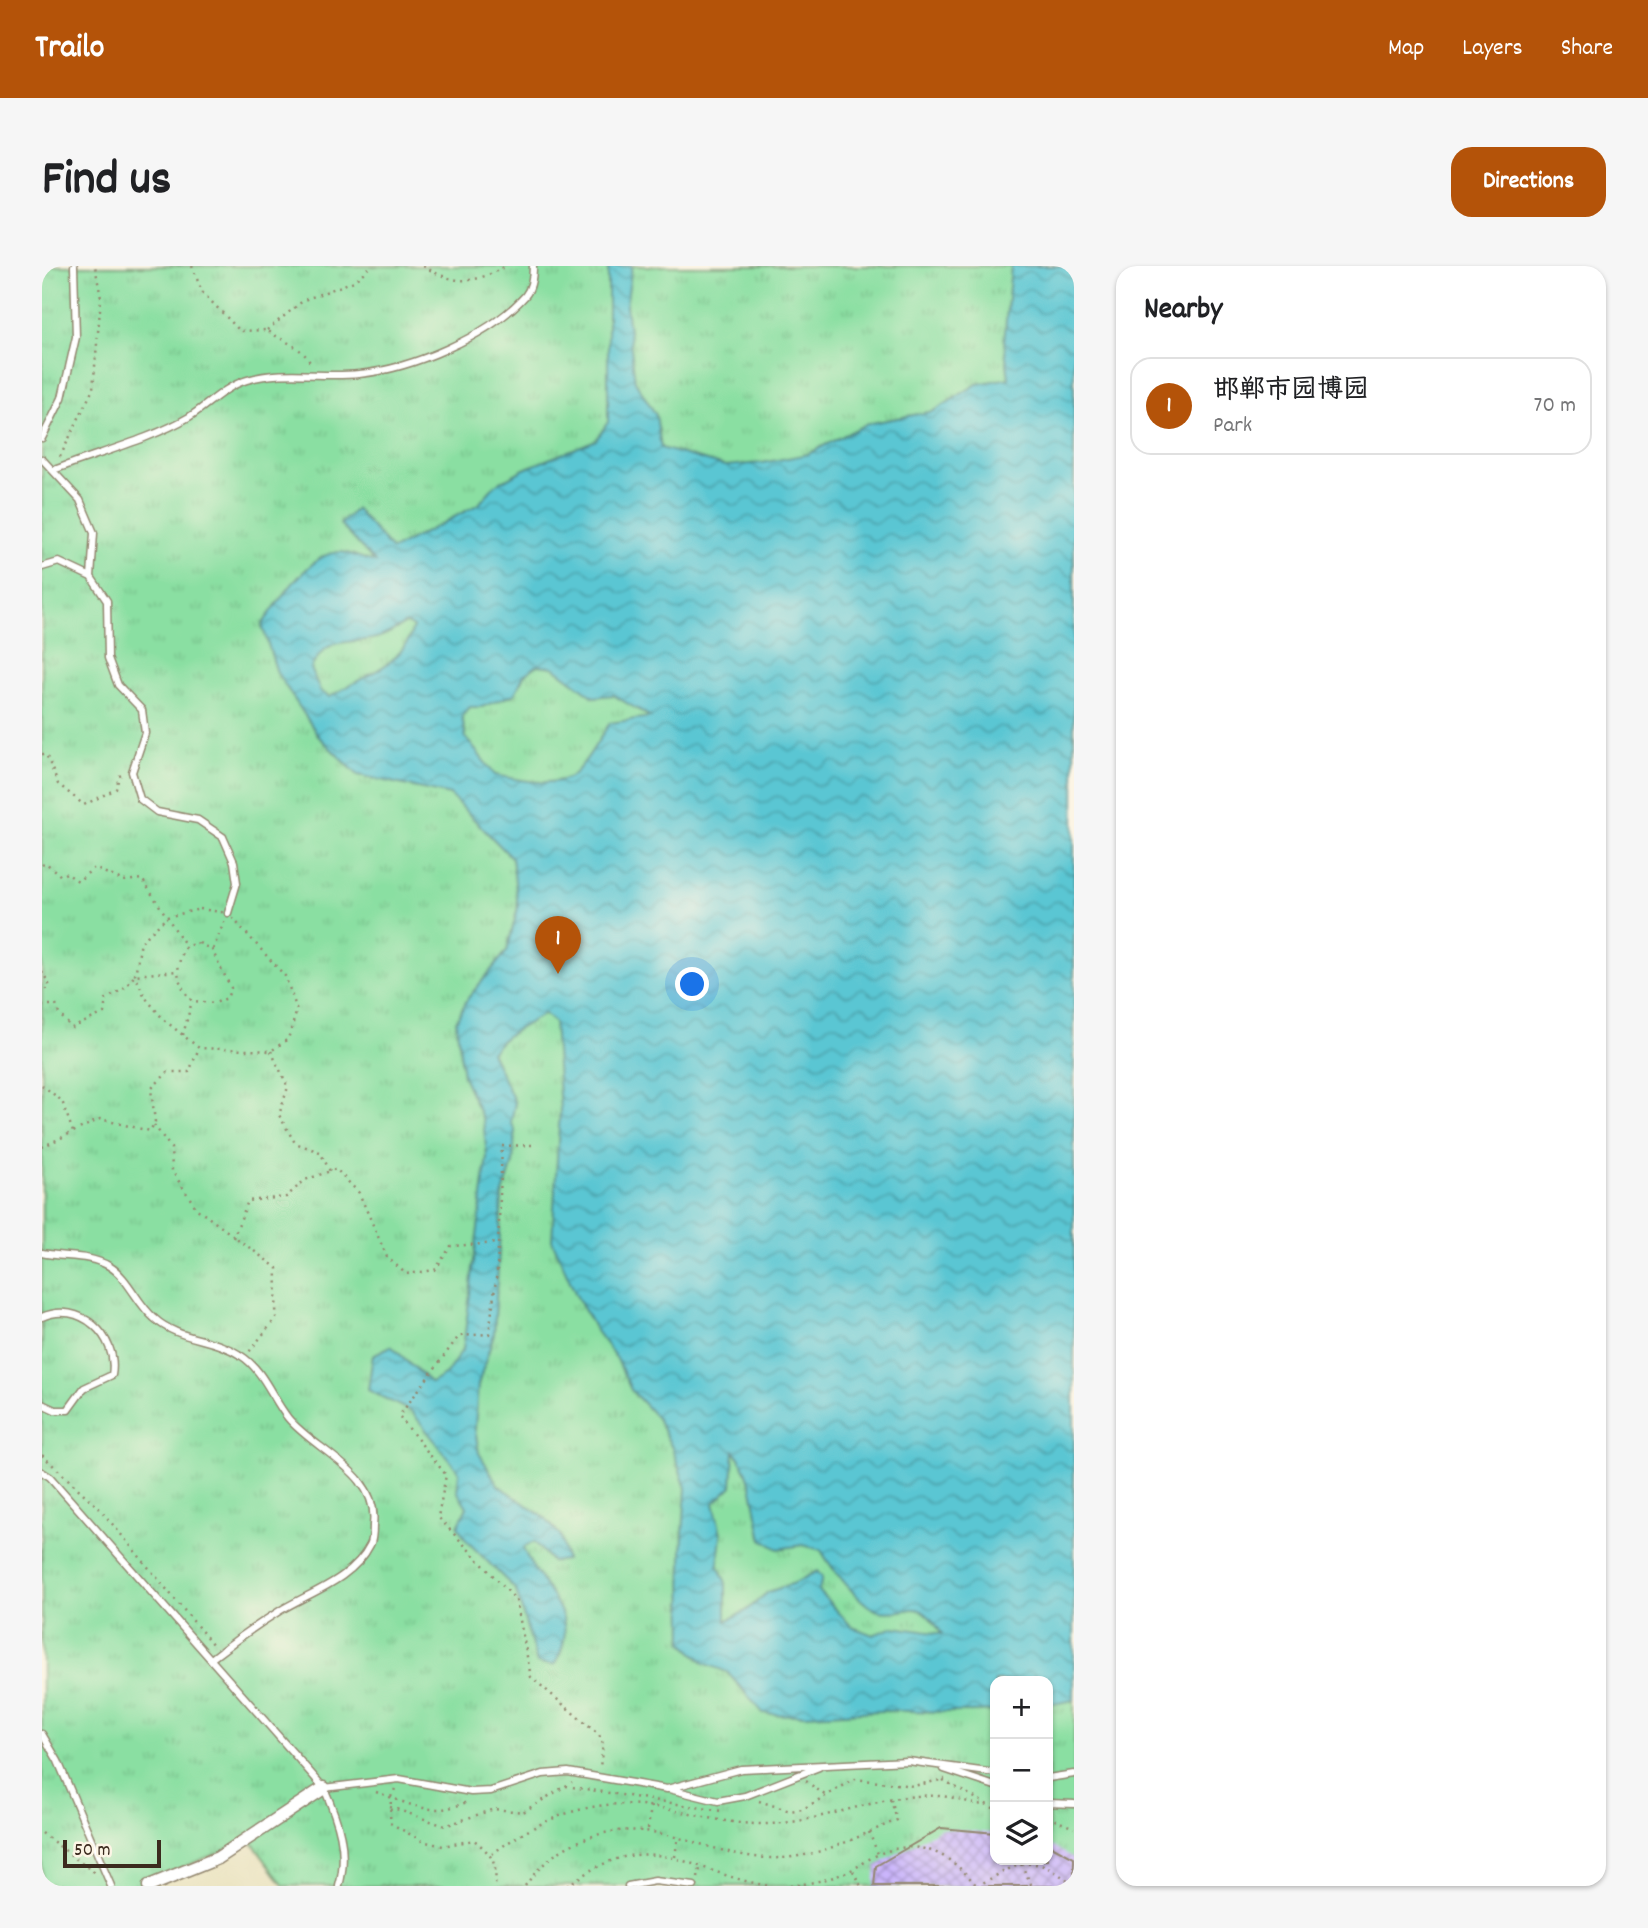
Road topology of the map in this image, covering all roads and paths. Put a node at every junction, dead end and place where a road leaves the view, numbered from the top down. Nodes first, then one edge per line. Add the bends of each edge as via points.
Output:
1 (74, 266) edge
2 (95, 266) edge
3 (192, 266) edge
4 (371, 266) edge
5 (423, 266) edge
6 (506, 266) edge
7 (533, 266) edge
8 (267, 330) junction
9 (315, 375) junction
10 (42, 438) edge
11 (42, 458) edge
12 (54, 470) junction
13 (42, 567) edge
14 (91, 576) junction
15 (42, 754) edge
16 (132, 772) junction
17 (42, 865) edge
18 (228, 914) junction
19 (167, 917) junction
20 (187, 946) junction
21 (212, 950) junction
22 (42, 971) edge
23 (177, 971) junction
24 (135, 975) junction
25 (42, 992) edge
26 (192, 1001) junction
27 (42, 1005) edge
28 (183, 1035) junction
29 (199, 1048) junction
30 (271, 1051) junction
31 (42, 1084) edge
32 (153, 1125) junction
33 (73, 1132) junction
34 (531, 1145) dead end
35 (42, 1147) edge
36 (330, 1171) junction
37 (233, 1238) junction
38 (499, 1242) junction
39 (42, 1253) edge
40 (42, 1317) edge
41 (244, 1357) junction
42 (42, 1404) edge
43 (42, 1455) edge
44 (42, 1472) edge
45 (219, 1652) junction
46 (211, 1659) junction
47 (42, 1734) edge
48 (824, 1765) junction
49 (934, 1765) junction
50 (990, 1772) edge
51 (958, 1774) junction
52 (1074, 1774) edge
53 (583, 1775) junction
54 (798, 1775) junction
55 (598, 1777) junction
56 (1053, 1777) edge
57 (943, 1780) junction
58 (354, 1784) junction
59 (990, 1784) edge
60 (566, 1786) junction
61 (324, 1788) junction
62 (667, 1789) junction
63 (826, 1796) junction
64 (391, 1797) junction
65 (471, 1800) dead end
66 (891, 1800) junction
67 (1053, 1803) edge
68 (748, 1804) dead end
69 (985, 1804) junction
70 (1074, 1804) edge
71 (651, 1806) junction
72 (990, 1806) edge
73 (390, 1807) junction
74 (728, 1810) dead end
75 (1053, 1819) edge
76 (1074, 1828) edge
77 (648, 1829) junction
78 (869, 1832) junction
79 (42, 1833) edge
80 (678, 1836) junction
81 (492, 1854) junction
82 (878, 1854) junction
83 (675, 1857) junction
84 (702, 1864) junction
85 (1016, 1865) edge
86 (1021, 1865) edge
87 (1036, 1865) edge
88 (852, 1870) junction
89 (110, 1885) edge
90 (149, 1886) edge
91 (339, 1886) edge
92 (495, 1886) edge
93 (525, 1886) edge
94 (567, 1886) edge
95 (628, 1886) edge
96 (695, 1886) edge
97 (770, 1886) edge
98 (790, 1886) edge
99 (862, 1886) edge
100 (977, 1886) edge
101 (1032, 1886) edge
102 (1074, 1886) edge

1 - 10 lane via 76,337 62,398
2 - 12 path via 102,298 93,388
3 - 8 path via 202,292 240,331
4 - 8 path via 354,281 304,300
5 - 6 path via 443,278 462,281 480,281
7 - 9 lane via 527,295 484,329 427,358 360,374
8 - 9 path via 299,348
9 - 12 lane via 280,374 246,380 188,418
11 - 12 lane
12 - 14 lane via 80,500 94,533
13 - 14 lane via 59,562
14 - 16 lane via 107,601 108,658 118,685 142,710 145,733
15 - 16 path via 46,754 58,784 84,805 116,789 119,776
16 - 18 lane via 140,799 156,812 198,820 223,837 237,883
17 - 19 path via 78,881 94,868 124,881 142,878
18 - 19 path via 200,909
18 - 21 path
18 - 30 path via 285,976 297,1010 288,1039
19 - 20 path
19 - 24 path via 141,942
20 - 21 path via 199,943
20 - 23 path
21 - 26 path via 231,988 226,998 215,1003
22 - 25 path via 50,986
23 - 24 path
23 - 26 path via 180,986
24 - 27 path via 125,988 106,999 104,1013 72,1028 56,1005
24 - 28 path via 145,997
26 - 28 path
28 - 29 path
29 - 30 path
29 - 32 path via 189,1072 168,1072 151,1089
30 - 36 path via 288,1087 279,1115 295,1143 320,1152
31 - 33 path via 62,1101
32 - 33 path via 149,1131 100,1119
32 - 37 path via 171,1148 172,1171 197,1209
33 - 35 path
34 - 38 path via 502,1146
36 - 37 path via 305,1181 286,1197 248,1201
36 - 38 path via 336,1169 359,1193 387,1257 406,1274 435,1270 451,1246
37 - 41 path via 276,1268 275,1318
38 - 55 path via 489,1334 459,1336 399,1416 446,1475 438,1517 516,1600 531,1677 599,1735 603,1744
39 - 41 lane via 88,1257 111,1267 154,1318 185,1337 220,1343
40 - 42 lane via 54,1312 86,1318 107,1337 114,1362 112,1375 84,1388 68,1410
41 - 45 lane via 288,1417 351,1470 370,1494 375,1515 371,1544 357,1564
43 - 45 path via 99,1508
44 - 46 lane
45 - 46 lane
46 - 61 lane
47 - 89 lane via 58,1761
48 - 49 lane via 908,1761
48 - 54 lane
48 - 62 lane via 741,1769
49 - 50 lane
49 - 51 lane
51 - 57 path
51 - 59 lane
52 - 56 lane
53 - 55 lane
53 - 58 lane via 543,1774 491,1791 471,1792 399,1779
53 - 60 path
54 - 62 lane via 745,1796 718,1801
54 - 63 path
55 - 62 lane
57 - 63 path via 913,1786 855,1779
57 - 69 path
58 - 61 lane
58 - 64 path
60 - 73 path via 523,1812 494,1809 454,1825
60 - 74 path via 714,1813
61 - 90 street via 218,1858
61 - 91 lane via 345,1853
63 - 68 path via 790,1811 758,1800
64 - 65 path via 429,1811 451,1810
64 - 73 path
66 - 69 path via 933,1795
66 - 71 path via 798,1823 762,1825
66 - 78 path via 897,1819
67 - 70 lane
69 - 72 path
71 - 77 path
71 - 81 path via 610,1804 550,1818 525,1829
73 - 81 path via 390,1823 422,1841 443,1846 474,1840
75 - 76 path
77 - 80 path
77 - 93 path via 613,1829 562,1847
78 - 80 path via 814,1854 780,1858 719,1851
78 - 82 path
79 - 89 path
80 - 83 path
81 - 92 path
82 - 88 path
82 - 100 path via 910,1848 932,1850 958,1864
83 - 84 path
83 - 94 path via 613,1858
84 - 96 path
84 - 97 path via 746,1882
85 - 100 path
86 - 101 path
87 - 102 path via 1052,1867
88 - 98 path via 816,1883
88 - 99 path
95 - 96 lane via 655,1881

